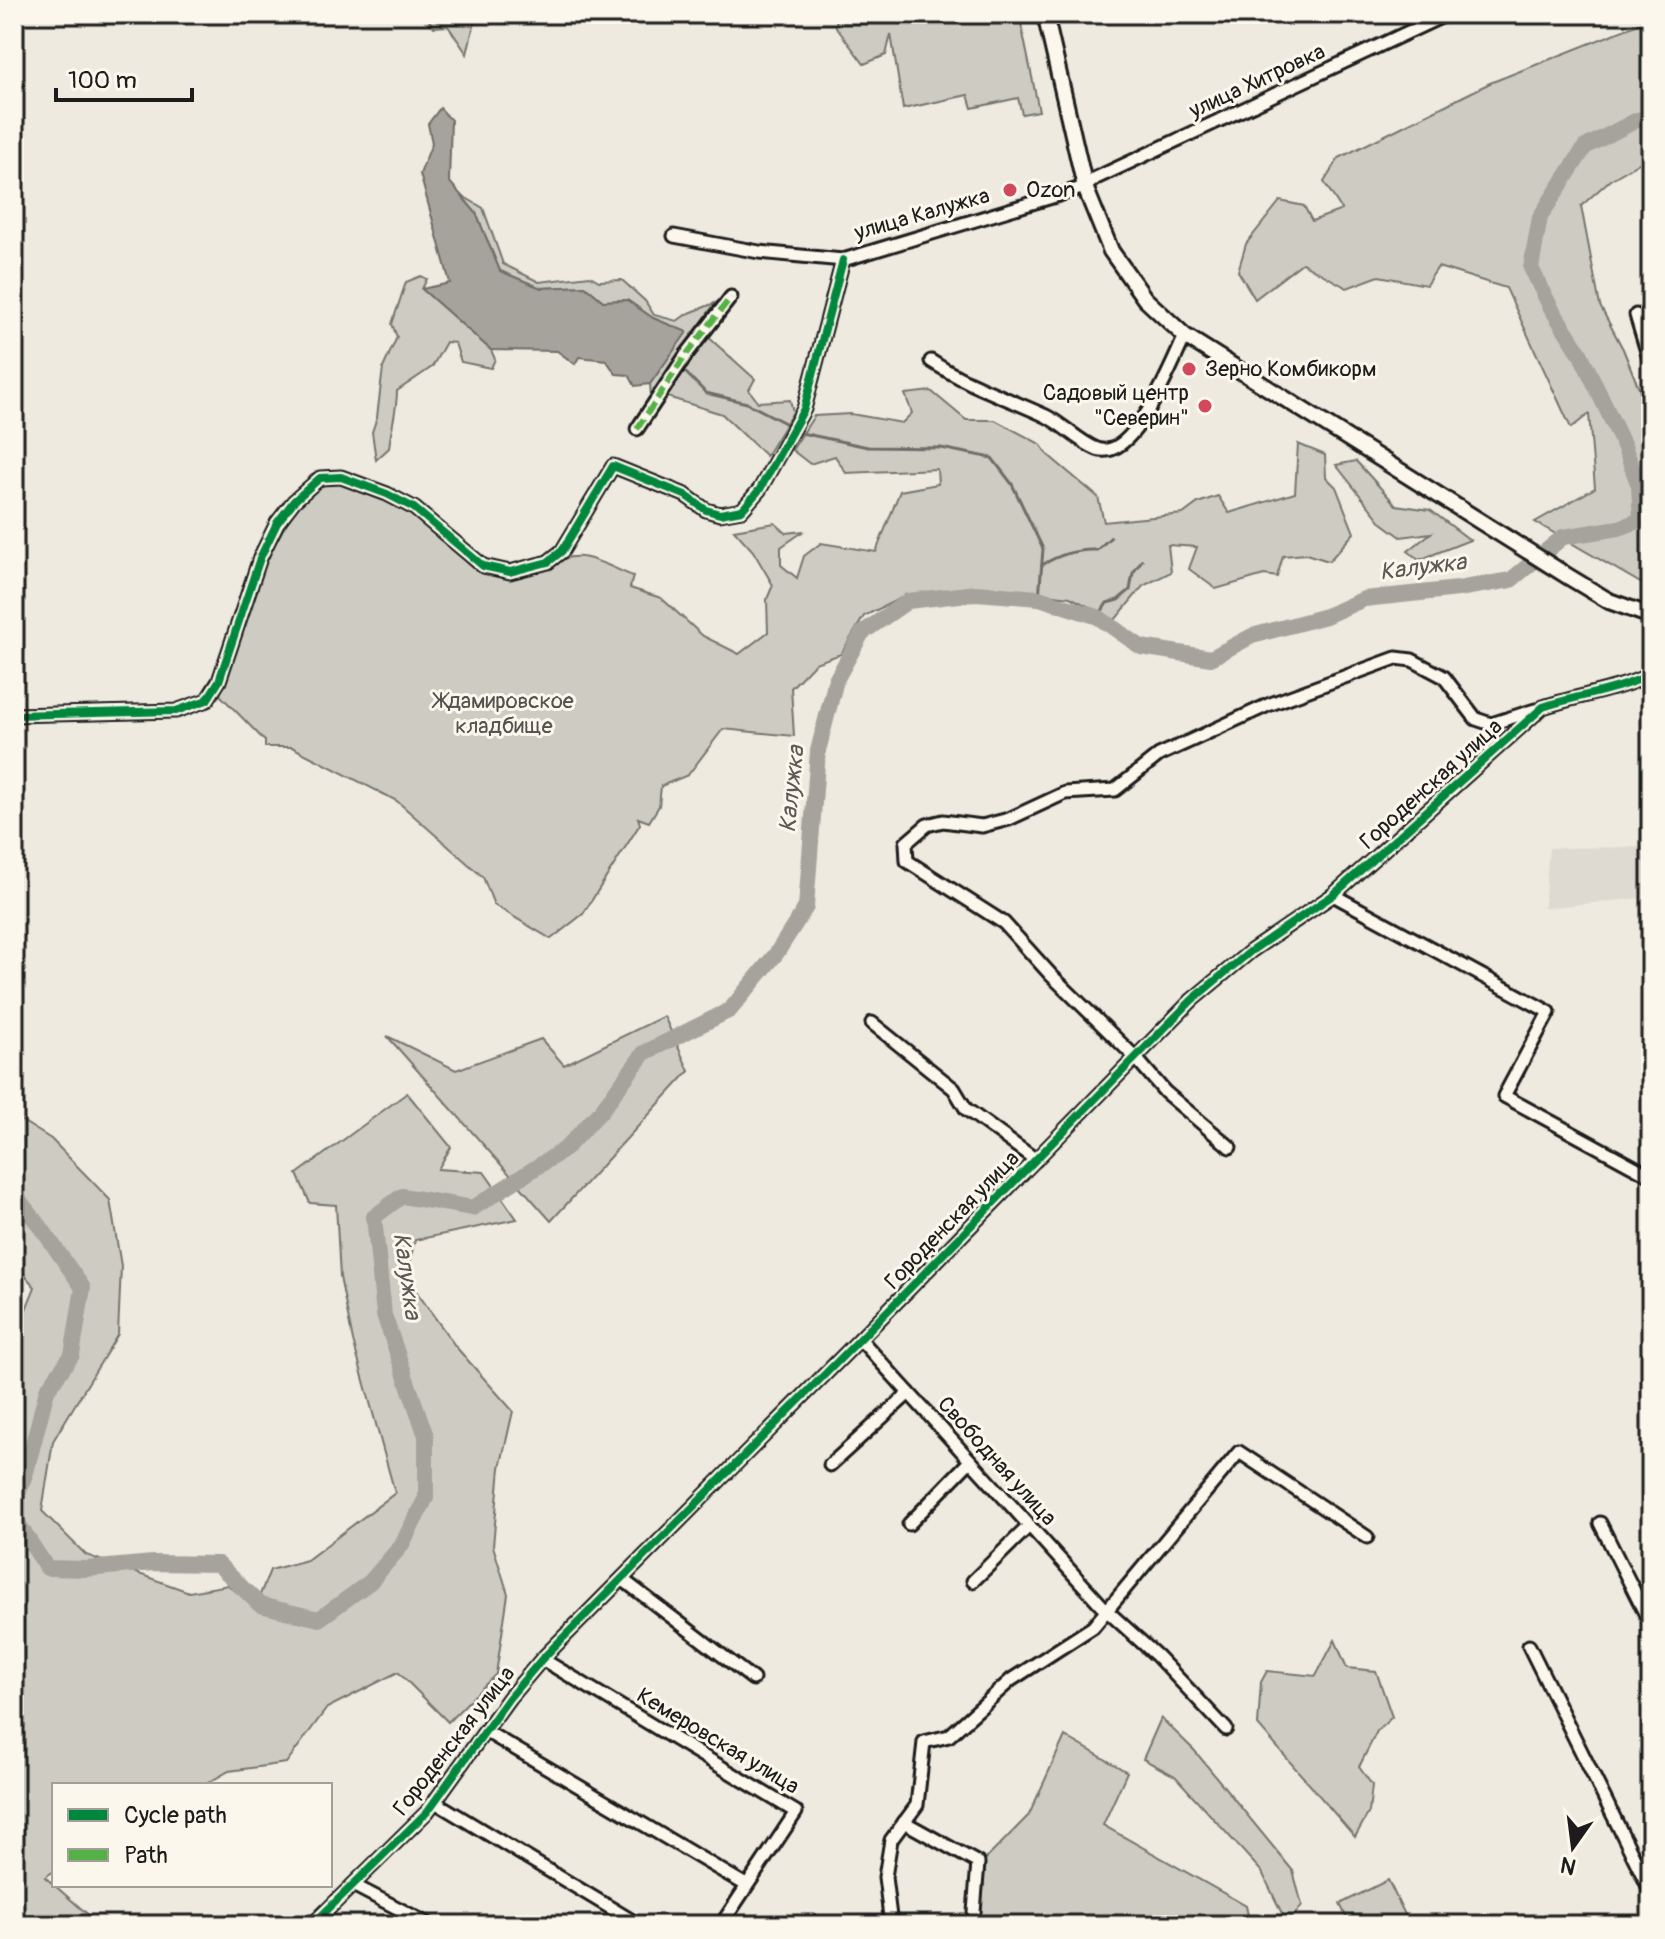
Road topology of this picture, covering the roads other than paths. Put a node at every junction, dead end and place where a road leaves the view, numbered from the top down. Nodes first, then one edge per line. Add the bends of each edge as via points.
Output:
1 (1045, 14) edge
2 (1447, 14) edge
3 (1085, 187) junction
4 (674, 236) dead end
5 (843, 260) junction
6 (731, 297) dead end
7 (1636, 315) dead end
8 (1185, 336) junction
9 (931, 361) dead end
10 (1651, 365) edge
11 (637, 429) dead end
12 (1651, 616) edge
13 (1651, 674) edge
14 (1543, 707) junction
15 (14, 715) edge
16 (1333, 895) junction
17 (872, 1023) dead end
18 (1136, 1058) junction
19 (1230, 1147) dead end
20 (1036, 1160) junction
21 (1651, 1176) edge
22 (860, 1339) junction
23 (909, 1393) junction
24 (970, 1461) junction
25 (830, 1465) dead end
26 (1600, 1523) dead end
27 (909, 1524) dead end
28 (1029, 1526) junction
29 (1367, 1537) dead end
30 (622, 1579) junction
31 (973, 1581) dead end
32 (1105, 1609) junction
33 (1651, 1625) edge
34 (1529, 1646) dead end
35 (542, 1659) junction
36 (753, 1679) dead end
37 (1226, 1729) dead end
38 (487, 1732) junction
39 (435, 1802) junction
40 (904, 1822) junction
41 (353, 1885) junction
42 (746, 1885) junction
43 (1651, 1892) edge
44 (974, 1912) dead end
45 (312, 1925) edge
46 (430, 1925) edge
47 (639, 1925) edge
48 (721, 1925) edge
49 (891, 1925) edge

1 - 3 main road
2 - 3 street, улица Хитровка
3 - 5 street, улица Калужка
3 - 8 main road via 1111,251 1145,299
4 - 5 street, улица Калужка
5 - 15 street via 804,409 760,489 742,510 706,510 685,495 613,466 562,551 548,562 510,572 483,566 414,508 387,494 341,477 320,478 277,523 219,681 207,700 176,711
6 - 11 street
7 - 10 street
8 - 9 street via 1148,413 1113,450 1099,450 1048,417 959,380
8 - 12 main road via 1569,577 1609,601
13 - 14 street, Городенская улица via 1630,685
14 - 16 street, Городенская улица
14 - 18 street, Городенская улица via 1491,724 1476,719 1444,677 1412,660 1396,658 1268,705 1159,755 1115,790 1065,793 1009,819 982,826 943,821 912,836 904,850 907,861 1004,923
16 - 18 street, Городенская улица via 1251,951 1192,1000
16 - 21 street via 1549,1012 1504,1096
17 - 20 street via 954,1089 966,1109
18 - 19 street, Городенская улица via 1165,1092
18 - 20 street, Городенская улица
20 - 22 street, Городенская улица
22 - 23 street, Свободная улица
22 - 30 street, Городенская улица
23 - 24 street, Свободная улица
23 - 25 street
24 - 27 street
24 - 28 street, Свободная улица
26 - 33 street
28 - 31 street
28 - 32 street, Свободная улица
29 - 32 street via 1239,1452
30 - 35 street, Городенская улица
30 - 36 street
32 - 37 street, Свободная улица
32 - 40 street via 1093,1627 1011,1680 949,1736 924,1742 917,1805
34 - 43 street
35 - 38 street, Городенская улица
35 - 42 street, Кемеровская улица via 796,1812
38 - 39 street, Городенская улица
38 - 42 street
39 - 41 street, Городенская улица
39 - 47 street
40 - 44 street via 978,1863
40 - 49 street via 891,1840 885,1877
41 - 45 street, Городенская улица
41 - 46 street
42 - 48 street, Кемеровская улица

